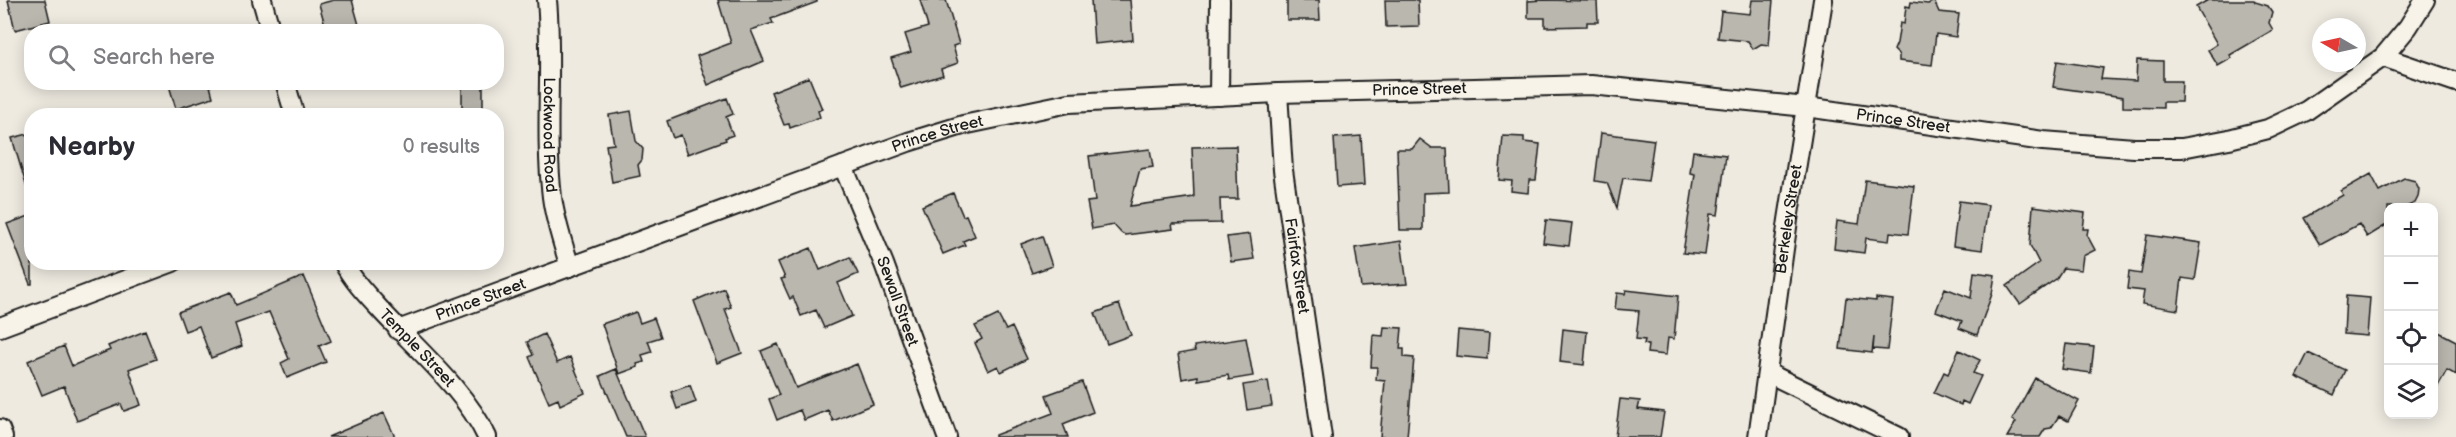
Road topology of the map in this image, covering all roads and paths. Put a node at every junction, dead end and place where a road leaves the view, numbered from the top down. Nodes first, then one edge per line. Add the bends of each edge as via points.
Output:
1 (262, 0) edge
2 (547, 0) edge
3 (1220, 0) edge
4 (1823, 0) edge
5 (2426, 0) edge
6 (269, 24) edge
7 (2383, 57) junction
8 (2456, 82) edge
9 (287, 90) edge
10 (1278, 93) junction
11 (1219, 96) junction
12 (1806, 107) junction
13 (293, 108) edge
14 (843, 166) junction
15 (570, 267) junction
16 (152, 270) edge
17 (348, 270) edge
18 (0, 327) edge
19 (398, 330) junction
20 (1768, 373) junction
21 (0, 429) edge
22 (3, 437) edge
23 (487, 437) edge
24 (947, 437) edge
25 (1322, 437) edge
26 (1758, 437) edge
27 (1899, 437) edge

1 - 6 street
2 - 15 street, Lockwood Road via 552,198
3 - 11 street
4 - 12 street, Berkeley Street
5 - 7 street, Prince Street
7 - 8 street
7 - 12 street, Prince Street via 2306,111 2268,129 2182,148 2043,141
9 - 13 street
10 - 11 street, Prince Street
10 - 12 street, Prince Street via 1591,85
10 - 25 street, Fairfax Street via 1283,170
11 - 14 street, Prince Street via 1069,102 963,125
12 - 20 street, Berkeley Street
14 - 15 street, Prince Street
14 - 24 street, Sewall Street via 884,264
15 - 19 street, Prince Street
16 - 18 street
17 - 19 street, Temple Street
19 - 23 street, Temple Street via 462,400
20 - 26 street, Berkeley Street
20 - 27 street
21 - 22 street

